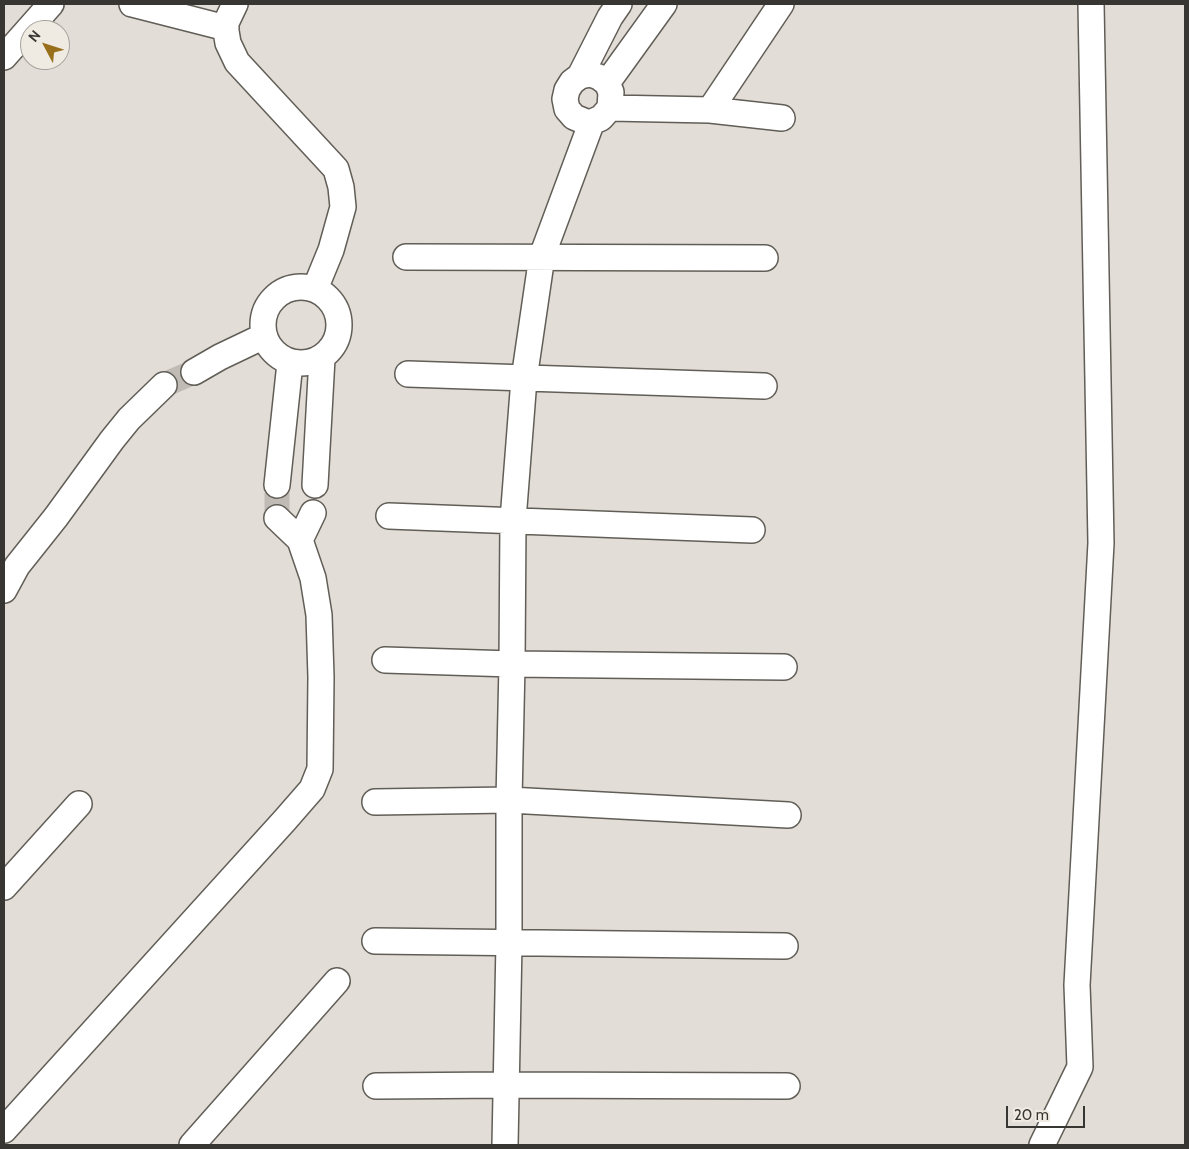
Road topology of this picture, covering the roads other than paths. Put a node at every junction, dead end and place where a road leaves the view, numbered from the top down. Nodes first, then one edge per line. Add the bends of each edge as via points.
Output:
1 (51, 4) edge
2 (132, 4) edge
3 (234, 4) edge
4 (619, 4) edge
5 (664, 4) edge
6 (781, 4) edge
7 (1091, 4) edge
8 (226, 28) junction
9 (4, 57) edge
10 (580, 76) junction
11 (607, 83) junction
12 (610, 108) junction
13 (710, 110) junction
14 (782, 118) dead end
15 (591, 124) junction
16 (406, 256) dead end
17 (542, 256) junction
18 (765, 258) dead end
19 (315, 289) junction
20 (264, 336) junction
21 (322, 358) junction
22 (290, 362) junction
23 (194, 372) tunnel mouth
24 (408, 374) dead end
25 (524, 378) junction
26 (164, 385) tunnel mouth
27 (764, 386) dead end
28 (277, 485) tunnel mouth
29 (315, 485) dead end
30 (313, 512) dead end
31 (389, 516) dead end
32 (277, 518) dead end
33 (513, 520) junction
34 (752, 530) dead end
35 (300, 540) junction
36 (4, 590) edge
37 (385, 660) dead end
38 (512, 664) junction
39 (784, 667) dead end
40 (509, 800) junction
41 (375, 802) dead end
42 (79, 804) dead end
43 (788, 815) dead end
44 (4, 887) edge
45 (375, 941) dead end
46 (509, 944) junction
47 (785, 946) dead end
48 (337, 981) dead end
49 (506, 1084) junction
50 (376, 1086) dead end
51 (787, 1086) dead end
52 (4, 1130) edge
53 (192, 1145) edge
54 (506, 1145) edge
55 (1042, 1145) edge

1 - 9 street
2 - 8 street
3 - 8 street
4 - 10 street
5 - 11 street
6 - 13 street
7 - 55 street via 1101,543 1077,985 1080,1067
8 - 19 street via 228,43 237,62 336,169 342,187 343,207 331,250
10 - 11 street via 590,74
10 - 15 street via 567,90 567,109 574,117
11 - 12 street via 611,92
12 - 13 street
12 - 15 street
13 - 14 street
15 - 17 street
16 - 17 street
17 - 18 street
17 - 25 street
19 - 20 street via 287,289 275,297 266,308 262,322
19 - 21 street via 327,296 340,321 332,349
20 - 22 street via 278,357
20 - 23 street
21 - 22 street via 306,364
21 - 29 street
22 - 28 street
24 - 25 street
25 - 27 street
25 - 33 street
26 - 36 street via 112,440 17,566
30 - 35 street
31 - 33 street
32 - 35 street
33 - 34 street
33 - 38 street
35 - 52 street via 313,578 319,615 320,770 312,789
37 - 38 street
38 - 39 street
38 - 40 street
40 - 41 street
40 - 43 street
40 - 46 street
42 - 44 street
45 - 46 street
46 - 47 street
46 - 49 street
48 - 53 street
49 - 50 street
49 - 51 street
49 - 54 street

